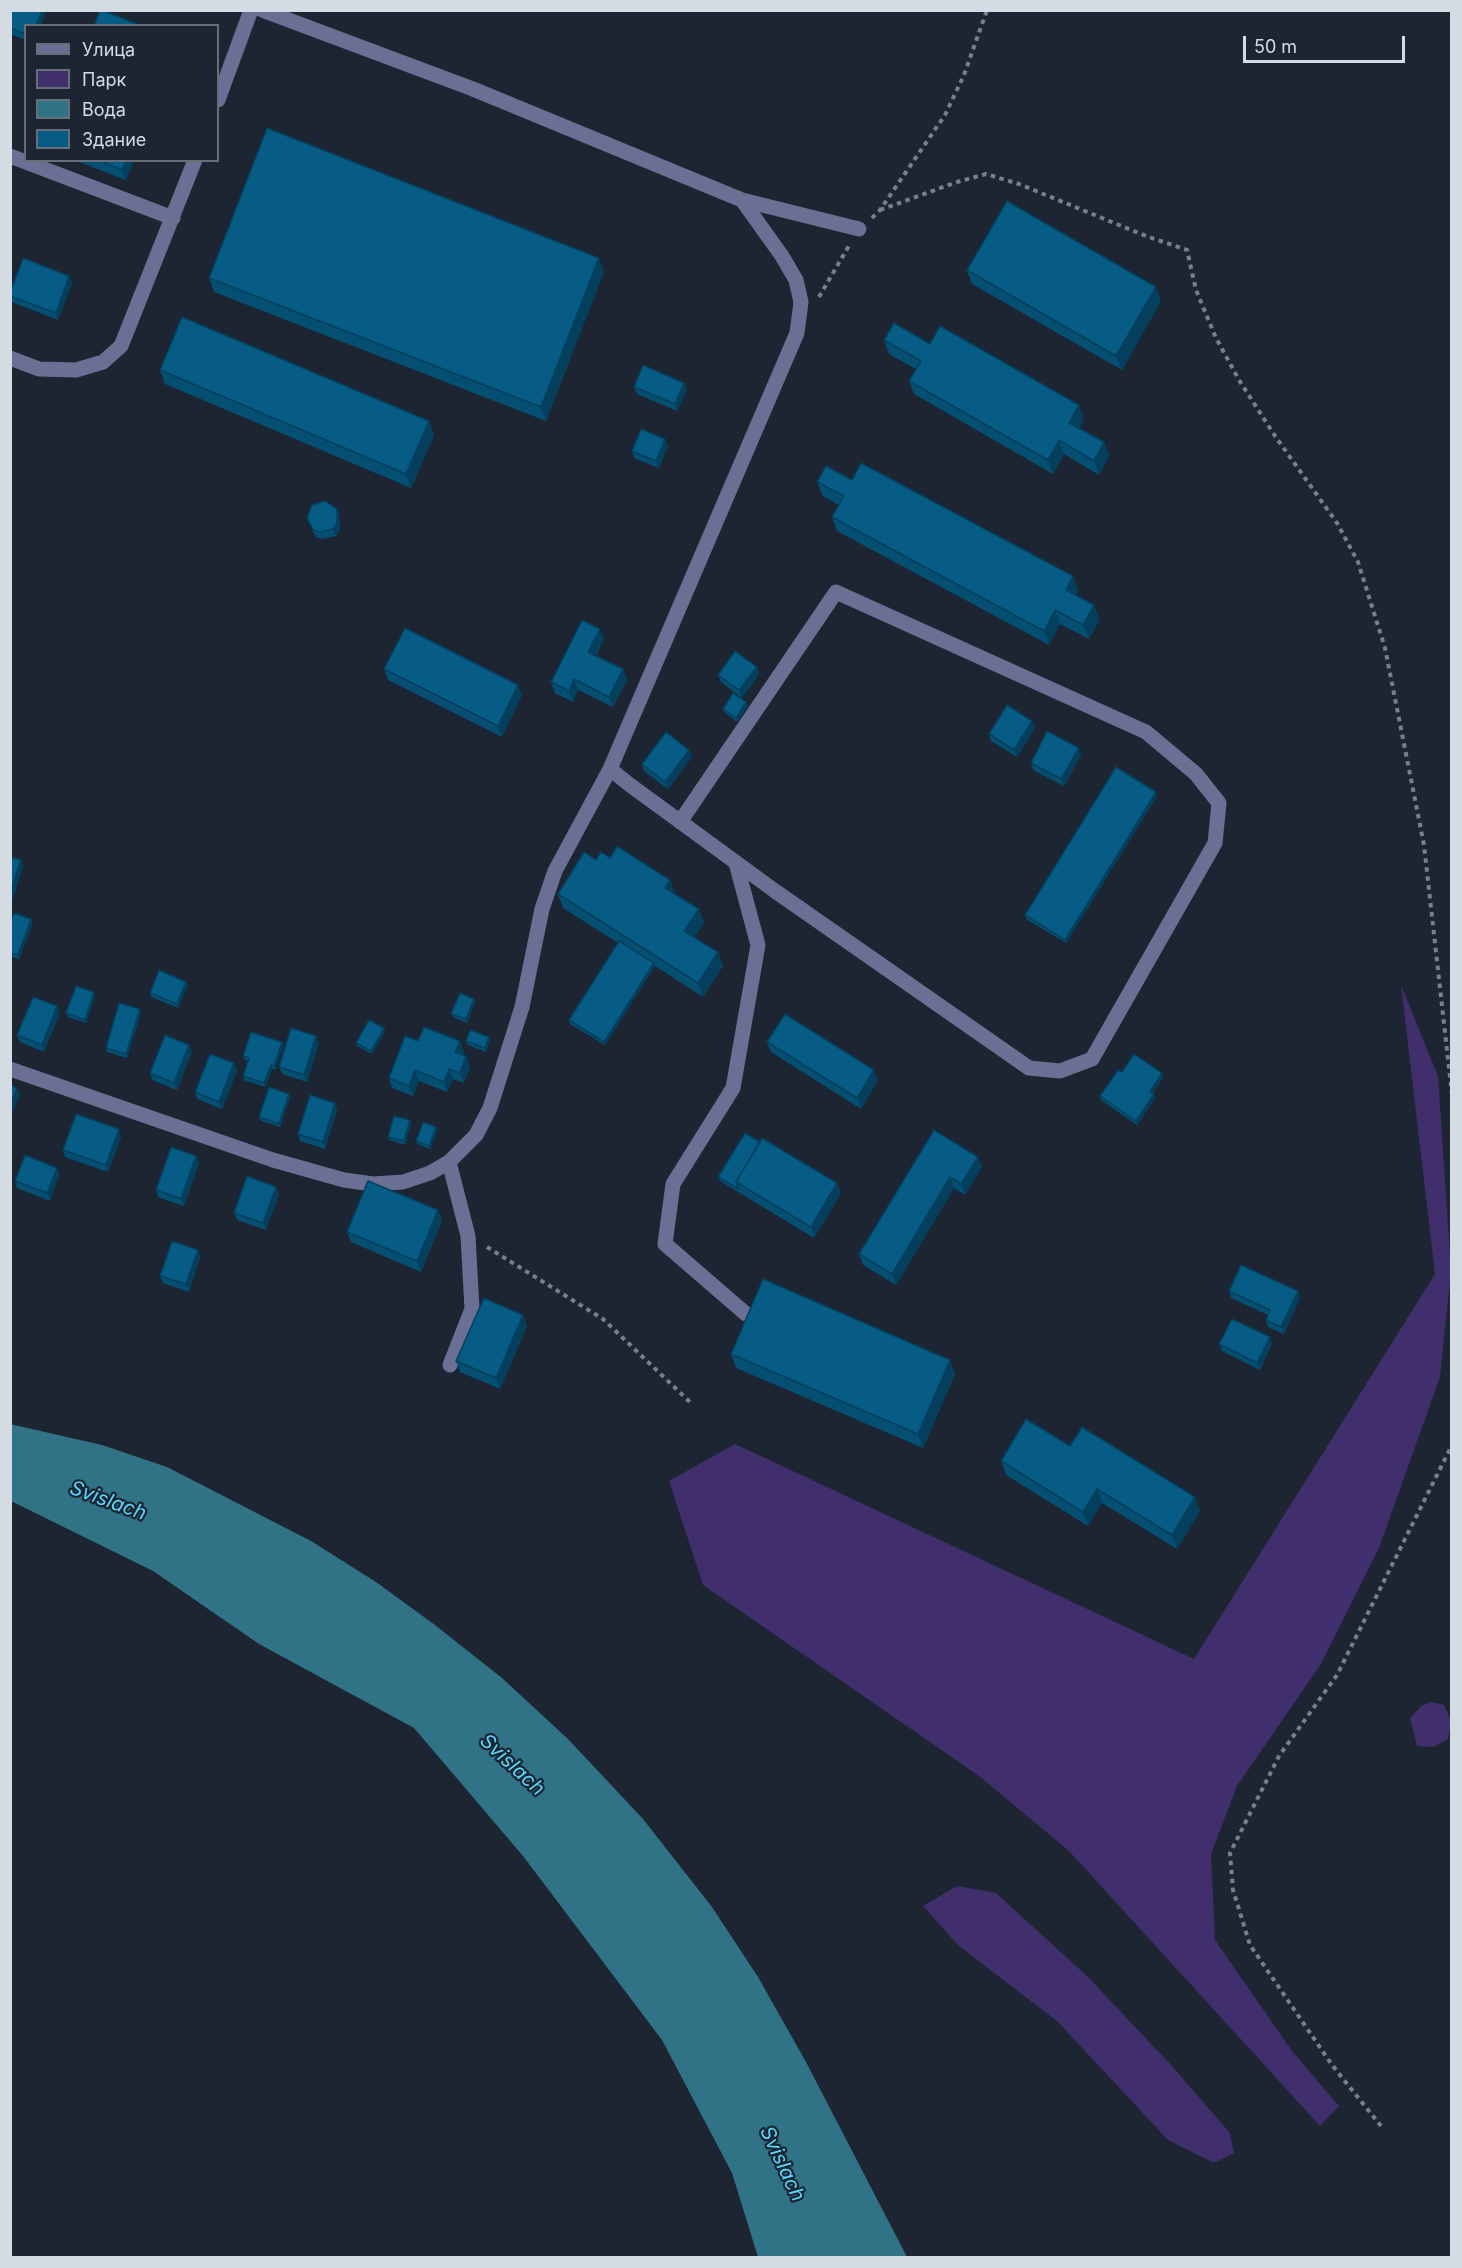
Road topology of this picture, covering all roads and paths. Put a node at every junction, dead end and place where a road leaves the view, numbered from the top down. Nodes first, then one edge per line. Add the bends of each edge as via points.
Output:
1 (251, 10) edge
2 (262, 10) edge
3 (987, 10) edge
4 (219, 97) edge
5 (26, 162) edge
6 (194, 162) edge
7 (742, 200) junction
8 (880, 210) junction
9 (173, 218) junction
10 (859, 229) junction
11 (814, 305) dead end
12 (10, 358) edge
13 (610, 769) junction
14 (680, 822) junction
15 (736, 863) junction
16 (10, 1069) edge
17 (1452, 1095) edge
18 (449, 1162) junction
19 (468, 1236) junction
20 (746, 1314) edge
21 (450, 1365) dead end
22 (692, 1404) dead end
23 (1452, 1445) edge
24 (1451, 1453) edge
25 (1381, 2126) dead end

1 - 4 street
2 - 7 street via 473,89
3 - 8 path via 945,115
5 - 9 street
6 - 9 street
7 - 10 street
7 - 13 street via 796,280 801,302 797,333
8 - 10 path
8 - 17 path via 986,174 1187,249 1196,290 1216,338 1275,436 1337,523 1358,562 1385,648 1424,845
9 - 12 street via 121,346 103,362 76,370 39,369
10 - 11 path
13 - 14 street
13 - 18 street via 555,871 542,909 522,1007 490,1108 476,1135
14 - 15 street
14 - 15 street via 836,592 1146,732 1196,774 1219,803 1215,843 1092,1059 1060,1071 1029,1068
15 - 20 street via 758,945 733,1088 673,1184 665,1244
16 - 18 street via 273,1160 344,1180 403,1182
18 - 19 street
19 - 21 street via 472,1309
19 - 22 path via 603,1319
23 - 24 path
24 - 25 path via 1336,1675 1279,1756 1230,1853 1233,1890 1250,1945 1332,2065

